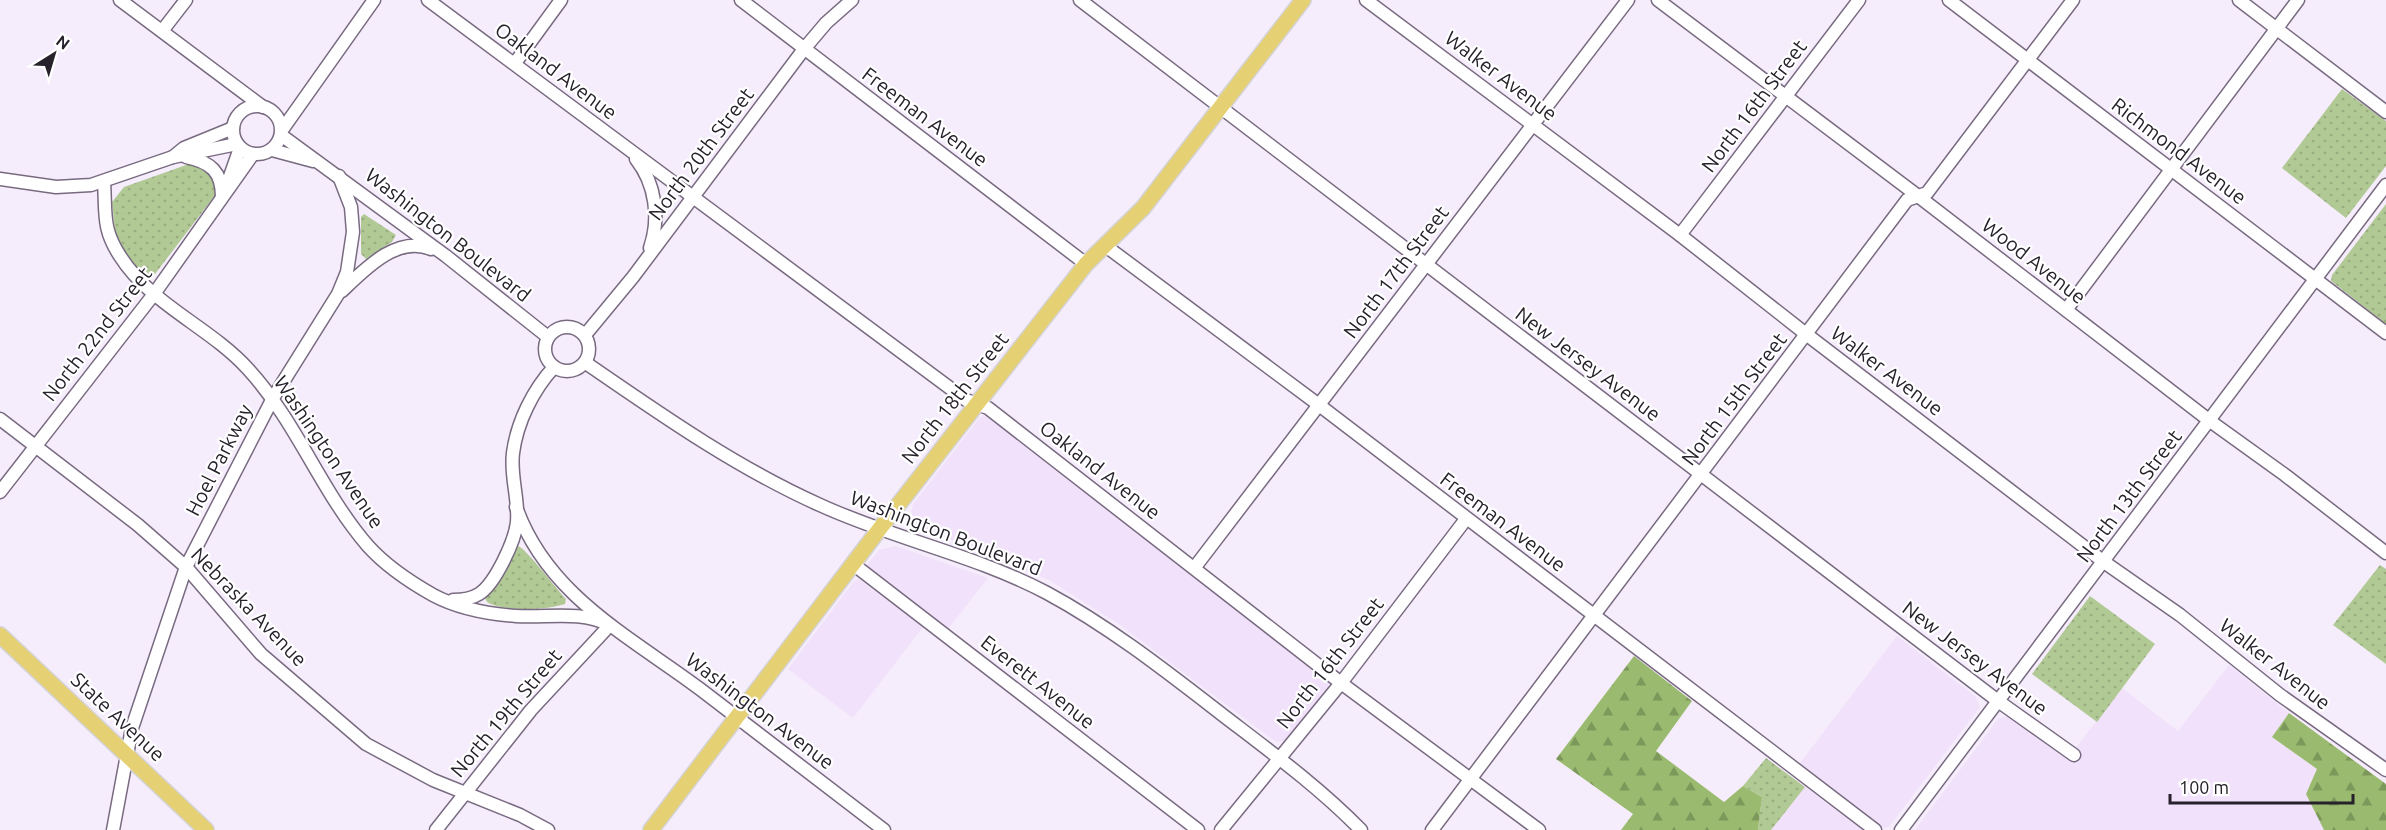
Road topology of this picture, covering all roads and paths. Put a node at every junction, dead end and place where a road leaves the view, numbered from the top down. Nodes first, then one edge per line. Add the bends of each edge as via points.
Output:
1 (120, 0) edge
2 (186, 0) edge
3 (374, 0) edge
4 (428, 0) edge
5 (561, 0) edge
6 (741, 0) edge
7 (852, 0) edge
8 (1080, 0) edge
9 (1303, 0) edge
10 (1366, 0) edge
11 (1628, 0) edge
12 (1658, 0) edge
13 (1859, 0) edge
14 (1949, 0) edge
15 (2073, 0) edge
16 (2240, 0) edge
17 (2298, 0) edge
18 (2276, 28) junction
19 (162, 31) junction
20 (804, 49) junction
21 (2027, 60) junction
22 (515, 63) junction
23 (232, 85) junction
24 (1785, 96) junction
25 (300, 102) junction
26 (1220, 109) junction
27 (268, 110) junction
28 (2386, 112) edge
29 (240, 114) junction
30 (1533, 124) junction
31 (233, 128) junction
32 (282, 132) junction
33 (239, 146) junction
34 (272, 150) junction
35 (630, 152) junction
36 (253, 154) junction
37 (186, 157) junction
38 (173, 158) junction
39 (323, 165) junction
40 (2172, 170) junction
41 (339, 176) junction
42 (0, 179) edge
43 (104, 182) junction
44 (2386, 185) edge
45 (1918, 196) junction
46 (222, 197) junction
47 (694, 197) junction
48 (1680, 235) junction
49 (1107, 247) junction
50 (446, 256) junction
51 (1086, 264) junction
52 (1425, 266) junction
53 (633, 277) junction
54 (2315, 280) junction
55 (154, 294) junction
56 (338, 294) junction
57 (2066, 310) junction
58 (2386, 333) edge
59 (1806, 334) junction
60 (585, 335) junction
61 (548, 337) junction
62 (586, 363) junction
63 (554, 367) junction
64 (273, 398) junction
65 (976, 404) junction
66 (1319, 405) junction
67 (0, 419) edge
68 (2210, 422) junction
69 (35, 445) junction
70 (1701, 475) junction
71 (0, 492) edge
72 (516, 507) junction
73 (1467, 519) junction
74 (881, 527) junction
75 (2386, 553) edge
76 (2104, 562) junction
77 (853, 564) junction
78 (186, 567) junction
79 (1195, 567) junction
80 (434, 596) junction
81 (1594, 614) junction
82 (609, 625) junction
83 (0, 635) edge
84 (1341, 683) junction
85 (1998, 701) junction
86 (736, 717) junction
87 (127, 755) junction
88 (2074, 755) dead end
89 (1280, 758) junction
90 (2386, 770) edge
91 (1471, 779) junction
92 (465, 792) junction
93 (113, 830) edge
94 (206, 830) edge
95 (436, 830) edge
96 (548, 830) edge
97 (651, 830) edge
98 (884, 830) edge
99 (1198, 830) edge
100 (1221, 830) edge
101 (1361, 830) edge
102 (1432, 830) edge
103 (1539, 830) edge
104 (1875, 830) edge
105 (1901, 830) edge

1 - 19 street
2 - 19 street
3 - 25 street
4 - 22 street, Oakland Avenue
5 - 22 street
6 - 20 street, Freeman Avenue
7 - 20 street, North 20th Street
8 - 26 street, New Jersey Avenue
9 - 26 main road, North 18th Street
10 - 30 street, Walker Avenue
11 - 30 street, North 17th Street
12 - 24 street, Wood Avenue
13 - 24 street, North 16th Street
14 - 21 street, Richmond Avenue
15 - 21 street, North 15th Street
16 - 18 street
17 - 18 street
18 - 28 street
18 - 40 street
19 - 23 street
20 - 47 street, North 20th Street
20 - 51 street, Freeman Avenue
21 - 40 street, Richmond Avenue
21 - 45 street, North 15th Street via 1927,193
22 - 35 street, Oakland Avenue
23 - 27 street
23 - 29 street
24 - 45 street, Wood Avenue
24 - 48 street, North 16th Street
25 - 27 street via 280,112
25 - 32 street
26 - 49 main road, North 18th Street via 1143,208
26 - 52 street, New Jersey Avenue
27 - 29 street via 250,107
27 - 32 street
29 - 31 street
30 - 48 street, Walker Avenue
30 - 52 street, North 17th Street
31 - 33 street
31 - 38 street via 184,148
32 - 34 street
32 - 39 street, Washington Boulevard
33 - 36 street
33 - 37 street
33 - 46 street, North 22nd Street
34 - 36 street
34 - 39 street, Washington Boulevard
35 - 47 street, Oakland Avenue
35 - 53 street, Oakland Avenue via 653,191 656,232
36 - 46 street, North 22nd Street
37 - 38 street
37 - 46 street via 205,163 218,174
38 - 43 street
39 - 41 street, Washington Boulevard
40 - 54 street, Richmond Avenue
40 - 57 street
41 - 50 street, Washington Boulevard
41 - 56 street, Hoel Parkway via 351,207 353,232 352,252
42 - 43 street via 56,187
43 - 55 street, Washington Avenue via 104,221 109,238 132,274
44 - 54 street, North 13th Street
45 - 57 street, Wood Avenue
45 - 59 street, North 15th Street via 1907,200
46 - 55 street, North 22nd Street
47 - 53 street, North 20th Street
47 - 65 street, Oakland Avenue
48 - 59 street, Walker Avenue
49 - 51 main road, North 18th Street
49 - 66 street, Freeman Avenue
50 - 56 street, Hoel Parkway via 428,248 405,245 376,262
50 - 61 street, Washington Boulevard
51 - 65 main road, North 18th Street
52 - 66 street, North 17th Street
52 - 70 street, New Jersey Avenue
53 - 60 street, North 20th Street
54 - 58 street, Richmond Avenue
54 - 68 street, North 13th Street
55 - 64 street, Washington Avenue via 247,368
55 - 69 street, North 22nd Street
56 - 64 street, Hoel Parkway
57 - 68 street, Wood Avenue
59 - 70 street, North 15th Street
59 - 76 street, Walker Avenue
60 - 61 street via 566,327
60 - 62 street via 590,349
61 - 63 street via 545,350
62 - 63 street via 571,372
62 - 74 street, Washington Boulevard via 774,482 819,505
63 - 72 street via 536,390 519,431 513,454
64 - 78 street, Hoel Parkway
64 - 80 street, Washington Avenue via 368,545 395,570
65 - 74 main road, North 18th Street
65 - 79 street, Oakland Avenue via 988,408
66 - 73 street, Freeman Avenue
66 - 79 street, North 17th Street
67 - 69 street, Nebraska Avenue
68 - 75 street, Wood Avenue
68 - 76 street, North 13th Street
69 - 71 street, North 22nd Street
69 - 78 street, Nebraska Avenue
70 - 81 street, North 15th Street
70 - 85 street, New Jersey Avenue
72 - 80 street via 513,539 482,593 464,600
72 - 82 street, Washington Avenue via 525,533 545,564 574,596
73 - 81 street, Freeman Avenue
73 - 84 street, North 16th Street
74 - 77 main road, North 18th Street
74 - 89 street, Washington Boulevard via 990,567 1093,620
76 - 85 street, North 13th Street
76 - 90 street, Walker Avenue
77 - 86 main road, North 18th Street
77 - 99 street, Everett Avenue
78 - 87 street, Hoel Parkway via 132,728
78 - 92 street, Nebraska Avenue via 261,654 349,730 397,762
79 - 84 street, Oakland Avenue
80 - 82 street, Washington Avenue via 497,614 579,614
81 - 91 street, North 15th Street
81 - 104 street, Freeman Avenue
82 - 86 street, Washington Avenue
82 - 92 street, North 19th Street via 531,710
83 - 87 main road, State Avenue
84 - 89 street, North 16th Street
84 - 91 street, Oakland Avenue
85 - 88 street, New Jersey Avenue
85 - 105 street, North 13th Street
86 - 97 main road, North 18th Street
86 - 98 street, Washington Avenue
87 - 93 street, Hoel Parkway
87 - 94 main road, State Avenue
89 - 100 street, North 16th Street
89 - 101 street, Washington Boulevard
91 - 102 street, North 15th Street
91 - 103 street, Oakland Avenue
92 - 95 street, North 19th Street
92 - 96 street, Nebraska Avenue

